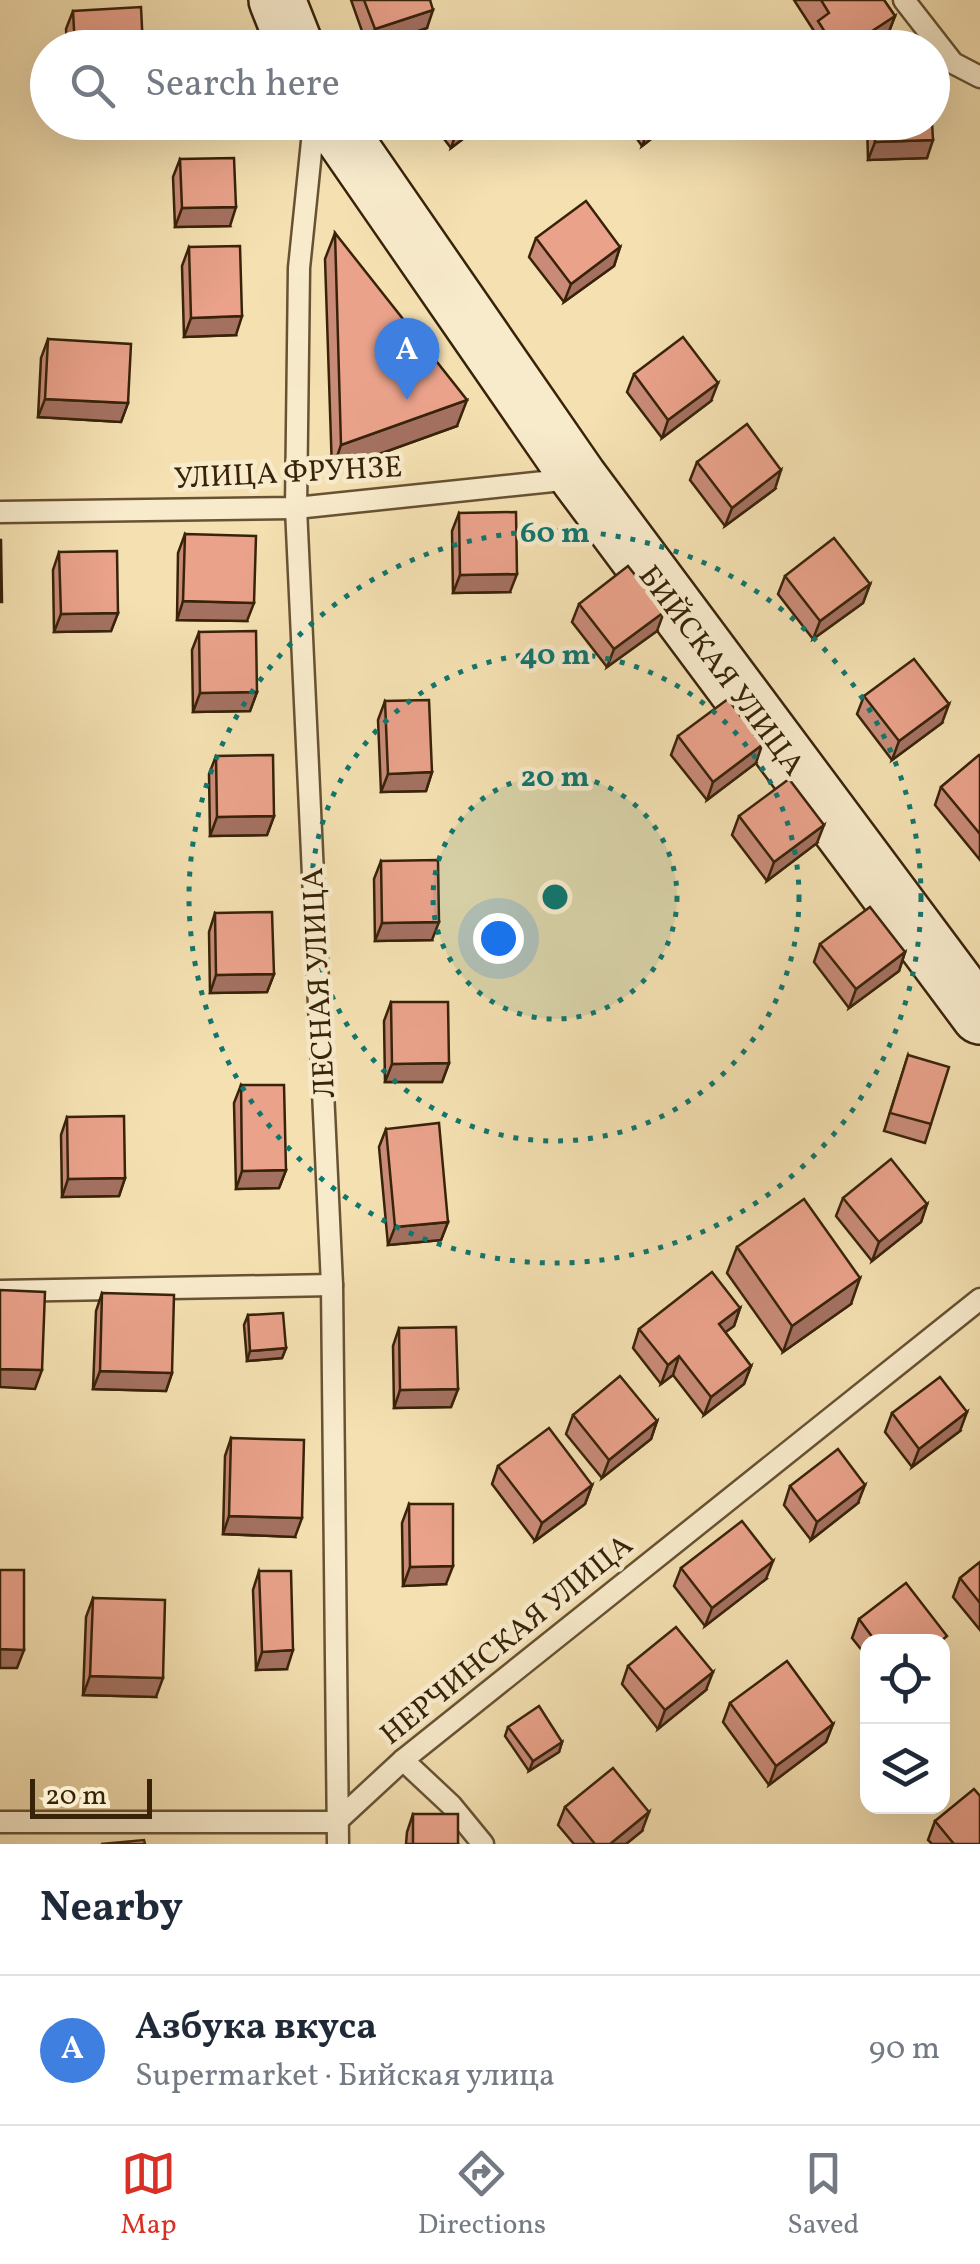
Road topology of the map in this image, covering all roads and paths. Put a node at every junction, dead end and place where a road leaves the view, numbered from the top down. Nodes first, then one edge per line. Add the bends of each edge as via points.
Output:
1 (277, 0) edge
2 (904, 0) edge
3 (289, 30) edge
4 (927, 30) edge
5 (950, 60) edge
6 (980, 78) edge
7 (312, 140) edge
8 (345, 140) edge
9 (579, 478) junction
10 (296, 508) junction
11 (0, 512) edge
12 (980, 1016) edge
13 (332, 1284) junction
14 (0, 1291) edge
15 (980, 1299) edge
16 (402, 1760) junction
17 (0, 1822) edge
18 (336, 1822) junction
19 (338, 1844) edge
20 (483, 1844) edge

1 - 3 street
2 - 4 lane
5 - 6 lane
7 - 10 lane, ЛЕСНАЯ УЛИЦА via 299,268
8 - 9 street, БИЙСКАЯ УЛИЦА
9 - 10 lane, УЛИЦА ФРУНЗЕ
9 - 12 street, БИЙСКАЯ УЛИЦА
10 - 11 lane, УЛИЦА ФРУНЗЕ
10 - 13 lane, ЛЕСНАЯ УЛИЦА
13 - 14 lane
13 - 18 lane, ЛЕСНАЯ УЛИЦА
15 - 16 lane, НЕРЧИНСКАЯ УЛИЦА
16 - 18 lane, НЕРЧИНСКАЯ УЛИЦА
16 - 20 lane
17 - 18 lane
18 - 19 lane, ЛЕСНАЯ УЛИЦА

